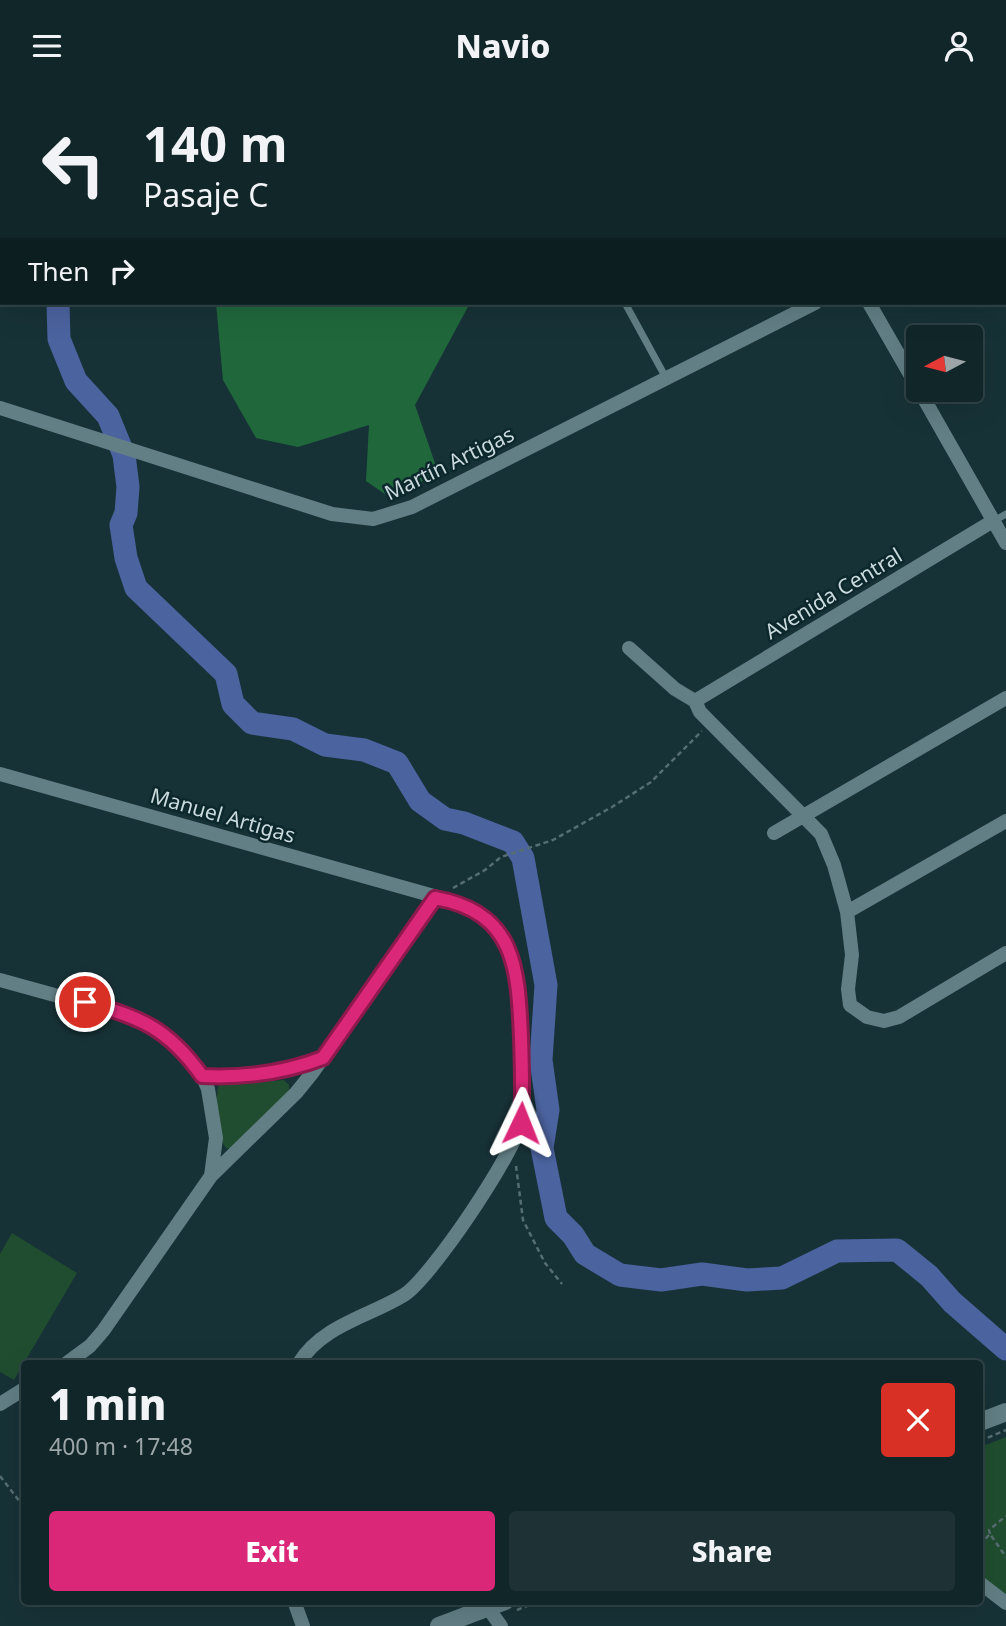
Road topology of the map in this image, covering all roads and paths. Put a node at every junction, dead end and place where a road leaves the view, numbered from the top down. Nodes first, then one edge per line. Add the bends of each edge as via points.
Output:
1 (626, 305) edge
2 (811, 305) edge
3 (870, 305) edge
4 (906, 367) edge
5 (666, 378) junction
6 (927, 403) edge
7 (0, 408) edge
8 (1000, 518) edge
9 (1006, 543) edge
10 (629, 647) dead end
11 (1006, 698) edge
12 (695, 701) junction
13 (710, 723) junction
14 (0, 774) edge
15 (805, 816) junction
16 (1006, 821) edge
17 (774, 833) dead end
18 (435, 898) junction
19 (847, 912) junction
20 (1006, 953) edge
21 (0, 979) edge
22 (323, 1058) junction
23 (202, 1076) junction
24 (511, 1149) junction
25 (211, 1175) junction
26 (562, 1284) dead end
27 (70, 1360) edge
28 (301, 1360) edge
29 (21, 1391) edge
30 (0, 1404) edge
31 (1006, 1412) edge
32 (983, 1421) edge
33 (1006, 1430) edge
34 (983, 1440) edge
35 (0, 1476) edge
36 (21, 1503) edge
37 (1006, 1516) edge
38 (990, 1534) junction
39 (983, 1542) edge
40 (1006, 1557) edge
41 (983, 1585) edge
42 (1006, 1603) edge
43 (295, 1605) edge
44 (493, 1605) edge
45 (496, 1605) edge
46 (303, 1626) edge
47 (439, 1626) edge
48 (501, 1626) edge

1 - 5 lane
2 - 5 street, Martín Artigas
3 - 4 street
5 - 7 street, Martín Artigas via 412,506 373,519 332,514
6 - 8 street
8 - 9 street
8 - 12 street, Avenida Central
10 - 12 street
11 - 15 street
12 - 13 street
13 - 15 street
13 - 18 path via 651,782 612,807 553,840 501,857
14 - 18 street, Manuel Artigas
15 - 17 street
15 - 19 street via 821,834
16 - 19 street
18 - 22 street
18 - 24 street, Manuel Artigas via 470,908 487,919 506,944 519,980 523,1101
19 - 20 street via 852,955 850,1005 867,1017 884,1021 899,1017
21 - 23 street via 138,1018 174,1042
22 - 23 street via 268,1073
22 - 25 street via 296,1093
23 - 25 street via 215,1121
24 - 26 path via 523,1220 545,1263
24 - 28 street, Manuel Artigas via 422,1281 401,1297 323,1336
25 - 27 street via 103,1331
29 - 30 street
31 - 32 street
33 - 34 path
35 - 36 path
37 - 38 path
38 - 39 path
38 - 40 path
41 - 42 street
43 - 46 street
44 - 47 street
45 - 48 street

